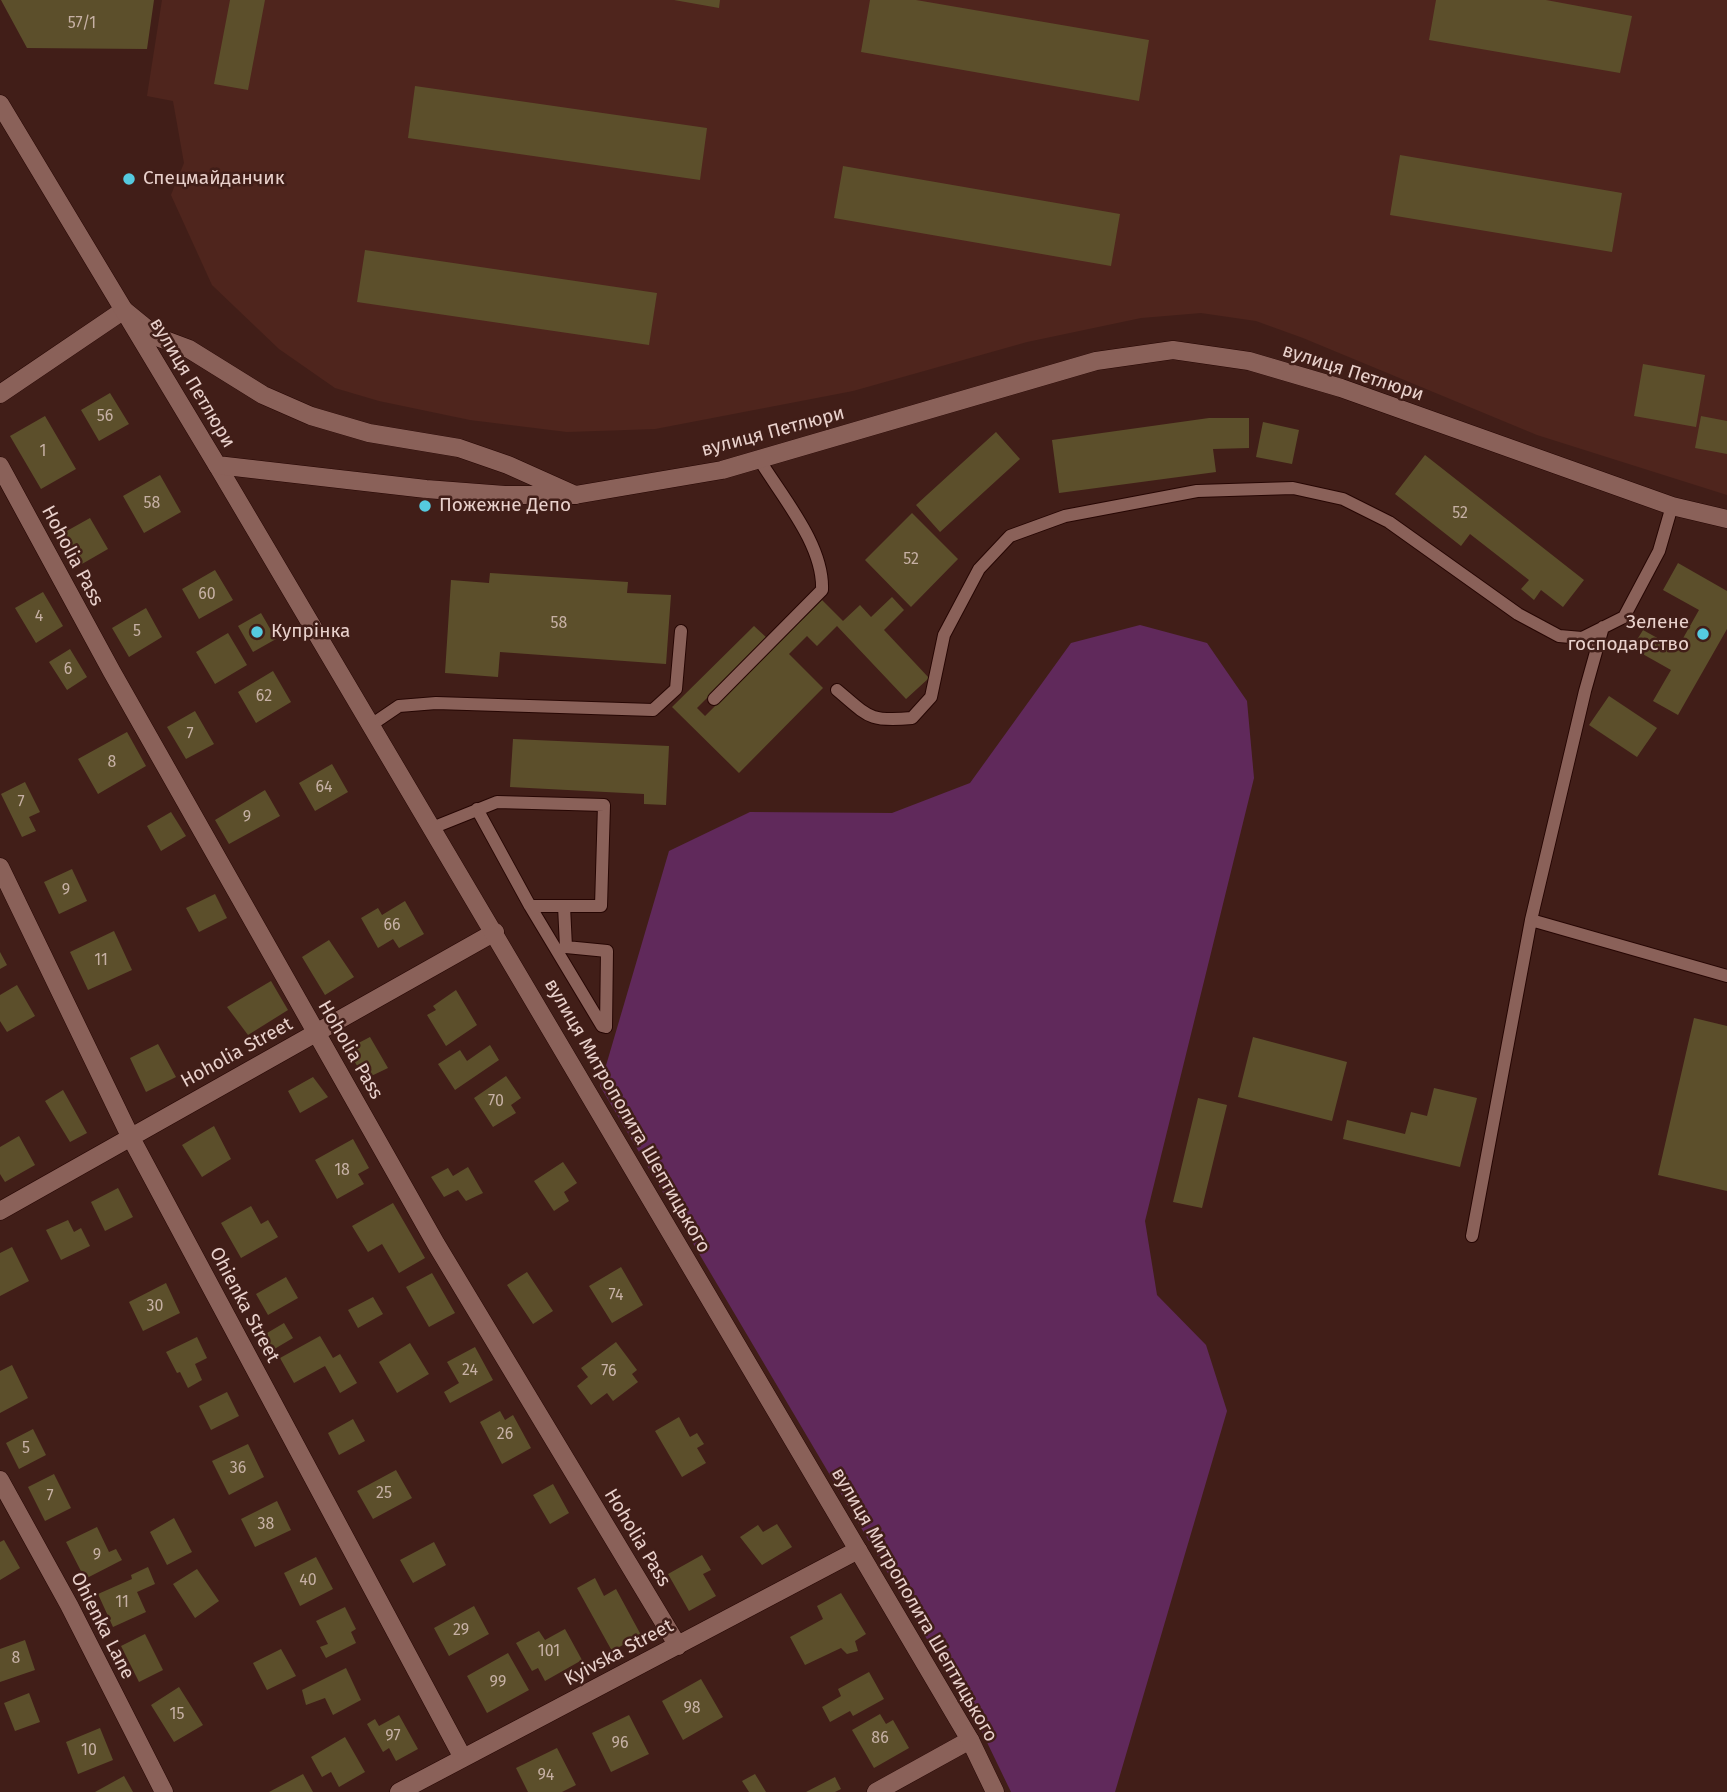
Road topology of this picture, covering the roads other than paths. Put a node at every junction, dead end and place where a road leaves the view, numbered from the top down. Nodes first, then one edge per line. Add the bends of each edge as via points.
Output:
1 (0, 104) edge
2 (124, 310) junction
3 (0, 394) edge
4 (759, 459) junction
5 (216, 465) junction
6 (0, 466) edge
7 (575, 495) junction
8 (1672, 506) junction
9 (1727, 519) edge
10 (1604, 627) junction
11 (681, 631) dead end
12 (837, 690) dead end
13 (713, 699) dead end
14 (371, 724) junction
15 (477, 809) junction
16 (432, 828) junction
17 (0, 867) edge
18 (530, 906) junction
19 (564, 906) junction
20 (1531, 920) junction
21 (495, 932) junction
22 (1727, 976) edge
23 (316, 1033) junction
24 (130, 1136) junction
25 (0, 1211) edge
26 (1472, 1236) dead end
27 (0, 1480) edge
28 (858, 1549) junction
29 (678, 1646) junction
30 (970, 1740) junction
31 (463, 1758) junction
32 (164, 1792) edge
33 (399, 1792) edge
34 (876, 1792) edge
35 (995, 1792) edge

1 - 2 street, вулиця Петлюри
2 - 3 street
2 - 5 street, вулиця Петлюри
2 - 7 street via 157,337 190,349 263,395 311,416 369,433 459,448
4 - 7 street, вулиця Петлюри
4 - 8 street, вулиця Петлюри via 1096,361 1173,350 1249,361 1341,388
4 - 13 lane via 814,547 822,590
5 - 7 street, вулиця Петлюри via 426,489
5 - 14 street, вулиця Митрополита Шептицького
6 - 23 street, Hoholia Pass
8 - 9 street, вулиця Петлюри
8 - 10 lane via 1659,551 1624,617
10 - 12 lane via 1582,639 1559,636 1518,614 1389,522 1343,499 1293,488 1197,491 1065,516 1010,536 979,569 961,602 944,635 931,697 912,718 868,717
10 - 20 lane
11 - 14 lane via 676,689 653,710 436,704 399,706
14 - 16 street, вулиця Митрополита Шептицького
15 - 16 lane
15 - 18 lane
15 - 19 lane via 497,802 604,805 601,906
16 - 21 street, вулиця Митрополита Шептицького
17 - 24 street, Ohienka Street
18 - 19 lane
18 - 19 lane via 606,1027 607,951 566,947
20 - 22 lane
20 - 26 lane
21 - 23 street, Hoholia Street
21 - 28 street, вулиця Митрополита Шептицького
23 - 24 street, Hoholia Street
23 - 29 street, Hoholia Pass via 436,1244
24 - 25 street, Hoholia Street
24 - 31 street, Ohienka Street
27 - 32 street, Ohienka Lane
28 - 29 street, Kyivska Street
28 - 30 street, вулиця Митрополита Шептицького
29 - 31 street, Kyivska Street
30 - 34 street
30 - 35 street, вулиця Митрополита Шептицького
31 - 33 street, Kyivska Street

